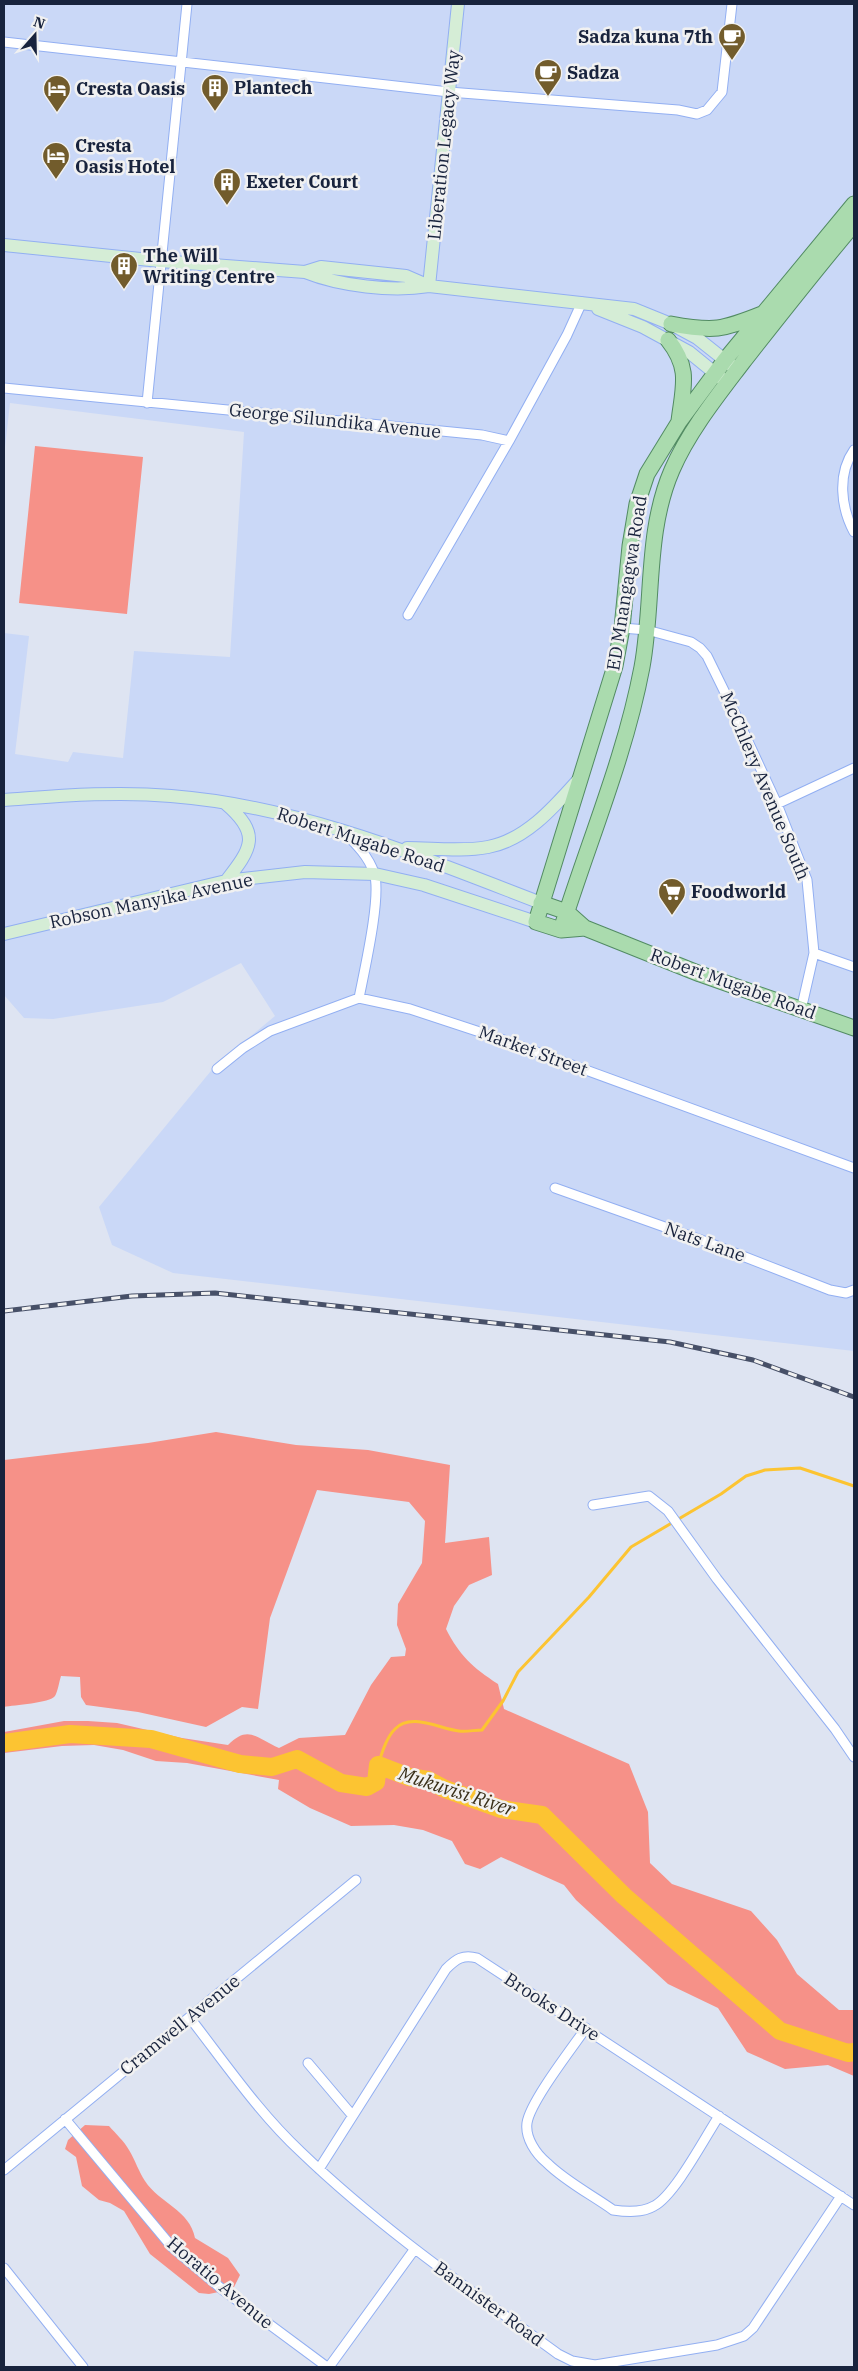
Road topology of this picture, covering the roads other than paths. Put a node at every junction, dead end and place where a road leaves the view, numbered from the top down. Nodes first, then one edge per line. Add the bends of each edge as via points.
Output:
1 (187, 4) edge
2 (458, 4) edge
3 (732, 4) edge
4 (4, 42) edge
5 (182, 62) junction
6 (449, 92) junction
7 (854, 204) edge
8 (854, 224) edge
9 (4, 245) edge
10 (160, 261) junction
11 (429, 286) junction
12 (582, 302) junction
13 (763, 314) junction
14 (671, 324) junction
15 (668, 340) junction
16 (725, 360) junction
17 (737, 370) junction
18 (715, 374) junction
19 (727, 384) junction
20 (4, 388) edge
21 (147, 403) junction
22 (679, 422) junction
23 (509, 441) junction
24 (854, 450) edge
25 (854, 532) edge
26 (408, 615) dead end
27 (622, 628) junction
28 (647, 630) junction
29 (854, 768) edge
30 (582, 775) junction
31 (4, 800) edge
32 (224, 803) junction
33 (777, 804) junction
34 (344, 832) junction
35 (399, 848) junction
36 (375, 874) junction
37 (226, 881) junction
38 (541, 903) junction
39 (567, 912) junction
40 (536, 922) junction
41 (585, 928) junction
42 (561, 930) junction
43 (4, 934) edge
44 (814, 953) junction
45 (854, 968) edge
46 (359, 998) junction
47 (801, 1010) junction
48 (854, 1028) edge
49 (217, 1069) dead end
50 (854, 1168) edge
51 (555, 1188) dead end
52 (854, 1290) edge
53 (593, 1505) dead end
54 (854, 1757) edge
55 (356, 1880) dead end
56 (190, 2018) junction
57 (586, 2028) junction
58 (308, 2063) dead end
59 (352, 2115) junction
60 (719, 2116) junction
61 (65, 2119) junction
62 (319, 2169) junction
63 (4, 2170) edge
64 (841, 2196) junction
65 (854, 2205) edge
66 (414, 2250) junction
67 (4, 2268) edge
68 (83, 2367) edge
69 (328, 2367) edge

1 - 5 street
2 - 6 main road, Liberation Legacy Way
3 - 6 street via 722,92 707,110 697,114
4 - 5 street
5 - 6 street
5 - 10 street
6 - 11 main road, Liberation Legacy Way
7 - 13 main road, ED Mnangagwa Road
8 - 17 main road, ED Mnangagwa Road
9 - 10 main road
10 - 11 main road via 305,272 321,266 406,276
10 - 21 street
11 - 12 main road
12 - 14 main road via 634,309
12 - 15 main road
12 - 23 street
13 - 14 main road via 721,329
13 - 16 main road, ED Mnangagwa Road
14 - 16 main road via 697,338
15 - 18 main road via 690,352
15 - 22 main road via 683,364
16 - 17 main road
16 - 18 main road, ED Mnangagwa Road
17 - 19 main road, ED Mnangagwa Road
18 - 19 main road
18 - 22 main road, ED Mnangagwa Road
19 - 28 main road, ED Mnangagwa Road via 699,422 666,486 654,541
20 - 21 street, George Silundika Avenue
21 - 23 street, George Silundika Avenue via 482,435
22 - 27 main road, ED Mnangagwa Road via 646,474 637,504
23 - 26 street
24 - 25 street via 845,468 843,491 846,516
27 - 28 street, McChlery Avenue South
27 - 30 main road, ED Mnangagwa Road via 615,666
28 - 33 street, McChlery Avenue South via 691,642 707,656
28 - 39 main road, ED Mnangagwa Road via 630,716
29 - 33 street
30 - 35 main road via 542,817 508,841 468,849
30 - 38 main road, ED Mnangagwa Road
31 - 32 main road, Robert Mugabe Road via 92,794 170,796
32 - 34 main road, Robert Mugabe Road via 284,813
32 - 37 main road via 246,824 249,834 245,854
33 - 44 street, McChlery Avenue South via 807,880
34 - 35 main road, Robert Mugabe Road
34 - 36 street via 360,849
35 - 38 main road, Robert Mugabe Road
36 - 37 main road, Robson Manyika Avenue via 305,872
36 - 40 main road, Robson Manyika Avenue via 424,885
36 - 46 street via 376,904
37 - 43 main road, Robson Manyika Avenue
38 - 39 main road, Robert Mugabe Road
38 - 40 main road, ED Mnangagwa Road
39 - 41 main road, Robert Mugabe Road
39 - 42 main road, ED Mnangagwa Road
40 - 42 main road, Robson Manyika Avenue
41 - 42 main road, Robert Mugabe Road
41 - 47 main road, Robert Mugabe Road
44 - 45 street
44 - 47 street, McChlery Avenue South
46 - 49 street via 270,1031
46 - 50 street, Market Street via 410,1009 501,1039
47 - 48 main road, Robert Mugabe Road
51 - 52 street, Nats Lane via 830,1290 846,1293
53 - 54 street via 649,1496 668,1511 716,1579
55 - 56 street, Cramwell Avenue
56 - 61 street, Cramwell Avenue
56 - 62 street, Bannister Road via 285,2136
57 - 59 street, Brooks Drive via 477,1958 461,1957 446,1969
57 - 60 street, Brooks Drive
57 - 60 street via 537,2100 526,2125 536,2152 548,2164 613,2210 645,2210 656,2205 670,2192
58 - 59 street
59 - 62 street, Brooks Drive
60 - 64 street, Brooks Drive
61 - 63 street, Cramwell Avenue
61 - 69 street, Horatio Avenue via 172,2247 223,2290
62 - 66 street, Bannister Road
64 - 65 street, Brooks Drive
64 - 66 street, Bannister Road via 754,2328 744,2336 717,2345 595,2365 572,2361 558,2354
66 - 69 street
67 - 68 street

